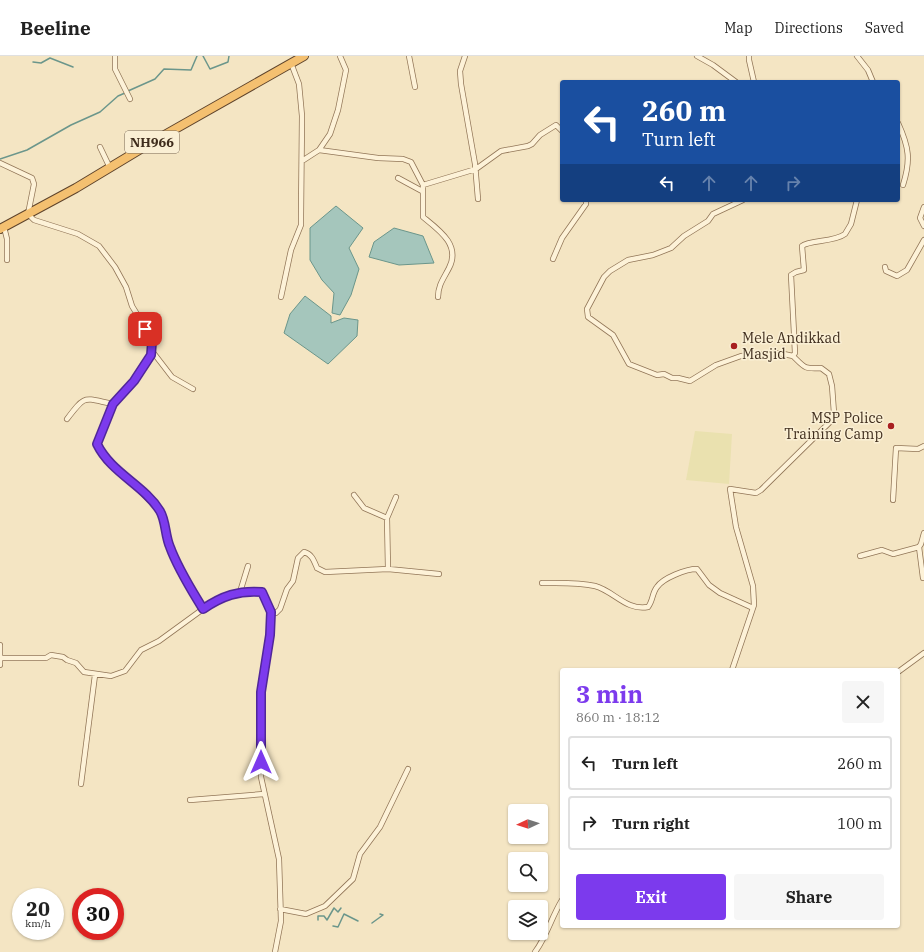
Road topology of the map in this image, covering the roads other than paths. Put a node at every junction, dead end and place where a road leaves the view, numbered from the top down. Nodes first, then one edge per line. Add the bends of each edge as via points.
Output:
1 (115, 56) edge
2 (304, 56) edge
3 (340, 56) edge
4 (409, 56) edge
5 (465, 56) edge
6 (697, 56) edge
7 (749, 56) edge
8 (857, 56) edge
9 (292, 63) junction
10 (733, 80) edge
11 (754, 80) edge
12 (872, 80) edge
13 (415, 87) dead end
14 (129, 97) dead end
15 (900, 128) edge
16 (560, 129) edge
17 (100, 147) dead end
18 (319, 150) junction
19 (302, 161) junction
20 (0, 163) edge
21 (110, 168) junction
22 (476, 169) junction
23 (398, 178) dead end
24 (903, 185) dead end
25 (423, 188) junction
26 (478, 199) dead end
27 (586, 202) edge
28 (739, 202) edge
29 (857, 202) edge
30 (924, 208) edge
31 (28, 214) junction
32 (924, 226) edge
33 (2, 228) edge
34 (924, 240) edge
35 (553, 258) dead end
36 (7, 260) dead end
37 (884, 267) dead end
38 (281, 297) dead end
39 (438, 297) dead end
40 (152, 351) junction
41 (793, 356) junction
42 (193, 389) dead end
43 (113, 404) junction
44 (67, 419) dead end
45 (924, 446) edge
46 (354, 495) dead end
47 (396, 497) dead end
48 (893, 500) dead end
49 (387, 518) junction
50 (924, 533) edge
51 (919, 547) junction
52 (860, 556) dead end
53 (248, 566) dead end
54 (388, 569) junction
55 (439, 574) dead end
56 (923, 578) dead end
57 (542, 583) dead end
58 (240, 592) junction
59 (753, 608) junction
60 (203, 609) junction
61 (271, 612) junction
62 (0, 644) edge
63 (924, 653) edge
64 (1, 658) edge
65 (0, 665) edge
66 (733, 668) edge
67 (900, 671) edge
68 (95, 675) junction
69 (408, 769) dead end
70 (81, 784) dead end
71 (264, 794) junction
72 (190, 800) dead end
73 (560, 904) edge
74 (280, 909) junction
75 (275, 952) edge
76 (535, 952) edge

1 - 14 street via 115,69
2 - 9 highway, NH966
3 - 18 street via 346,70 343,88 330,134
4 - 13 street
5 - 22 street via 460,71 461,84
6 - 10 street
7 - 11 street
8 - 12 street
9 - 19 street via 299,84
9 - 21 highway, NH966
15 - 24 street via 909,155
16 - 22 street via 556,125 540,134 532,144 501,151
17 - 21 street
18 - 19 street
18 - 25 street via 407,160 416,168
19 - 38 street via 300,225 291,250
20 - 31 street via 32,178 34,184
21 - 31 highway, NH966
22 - 25 street
22 - 26 street
23 - 25 street
25 - 39 street via 423,217 441,231 449,242 453,254 450,266 440,283
27 - 35 street via 562,238
28 - 41 street via 713,214 708,221 684,236 671,248 628,260 610,271 604,276 587,309 588,317 613,335 629,364 672,378 690,381 716,365 741,356 779,353
29 - 41 street via 846,234 802,246 804,270 790,275 794,309
30 - 32 street via 920,218
31 - 33 highway, NH966
31 - 40 street via 34,220 78,234 99,246 126,287 132,306 151,337
33 - 36 street via 7,239
34 - 37 street via 907,270 896,276
40 - 42 street via 172,377
40 - 43 street via 134,381
41 - 59 street via 803,367 821,368 829,374 834,413 831,421 811,443 761,490 756,493 730,488 736,527 753,586
43 - 44 street via 86,399
43 - 60 street via 97,444 112,465 160,512 175,560
45 - 48 street via 918,449 896,448
46 - 49 street via 364,508
47 - 49 street
49 - 54 street
50 - 51 street
51 - 52 street via 893,554 882,550
51 - 56 street
53 - 58 street
54 - 55 street
54 - 61 street via 325,572 317,568 308,553 304,552 298,558 293,581 287,589 280,609 276,613
57 - 59 street via 593,586 607,590 635,608 643,608 652,602 657,586 677,574 697,569 708,585
58 - 60 street
58 - 61 street via 262,592
59 - 66 street
60 - 68 street via 159,641 141,650 125,671 111,676
61 - 71 street via 261,692 261,777
62 - 64 street
63 - 67 street
64 - 65 street
64 - 68 street via 46,658 51,655 63,657 76,663 84,672
68 - 70 street
69 - 74 street via 380,827 360,854 353,879 325,906 306,914
71 - 72 street
71 - 74 street via 279,859
73 - 76 street via 542,944
74 - 75 street via 281,921

